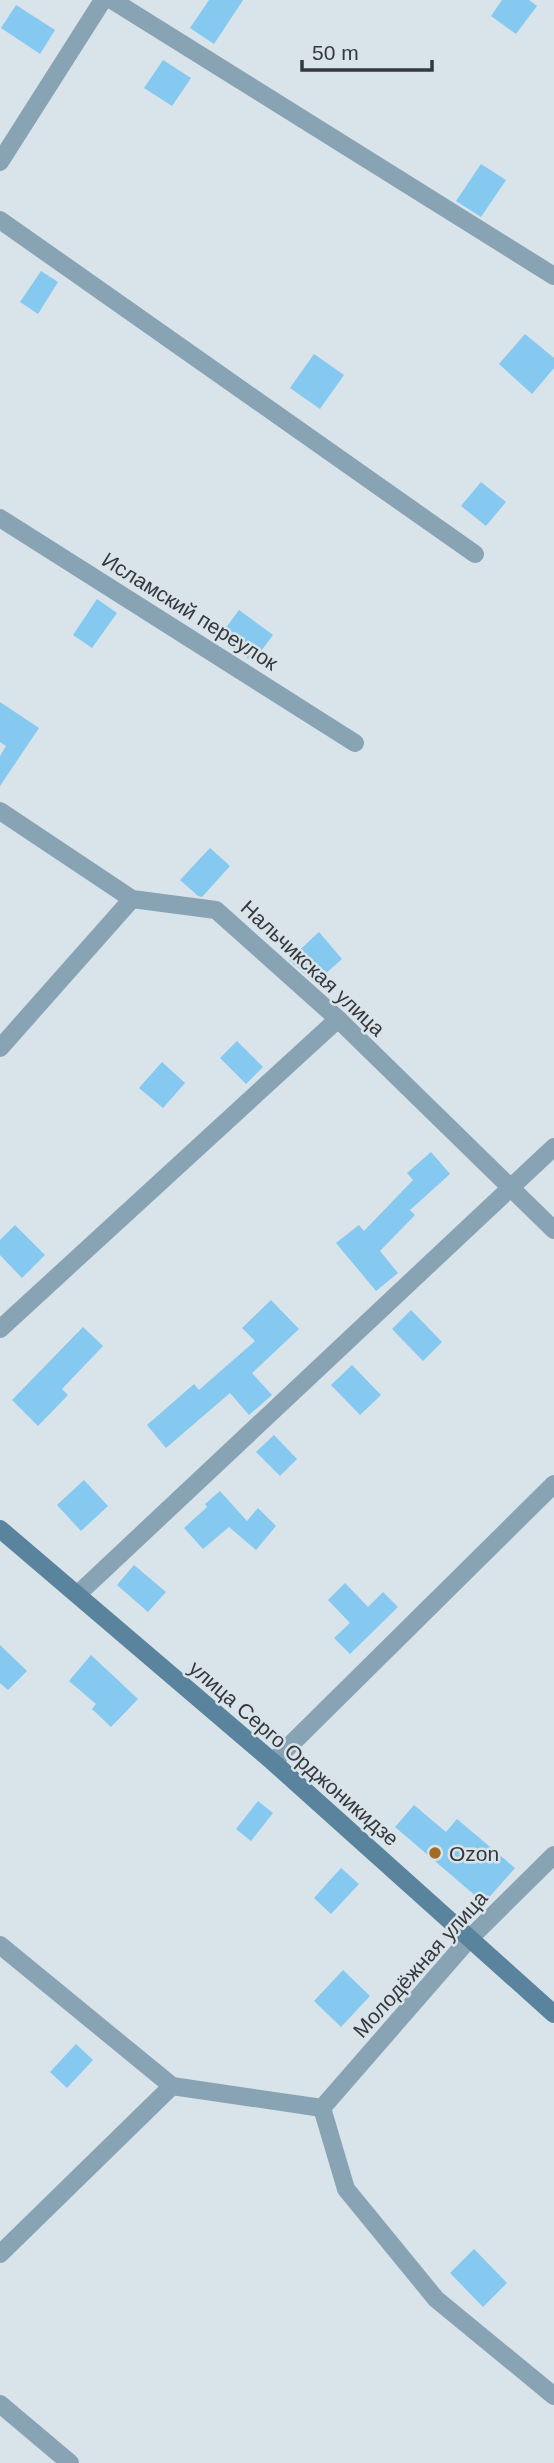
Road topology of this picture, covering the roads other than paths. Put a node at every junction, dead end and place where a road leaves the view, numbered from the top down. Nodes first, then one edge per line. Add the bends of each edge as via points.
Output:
1 (103, 0) edge
2 (112, 0) edge
3 (0, 162) edge
4 (0, 220) edge
5 (554, 276) edge
6 (0, 518) edge
7 (475, 554) dead end
8 (355, 743) dead end
9 (0, 811) edge
10 (132, 900) junction
11 (338, 1019) junction
12 (0, 1048) edge
13 (554, 1147) edge
14 (510, 1189) junction
15 (554, 1230) edge
16 (0, 1329) edge
17 (554, 1484) edge
18 (0, 1529) edge
19 (78, 1594) junction
20 (273, 1762) junction
21 (554, 1854) edge
22 (469, 1939) junction
23 (0, 1945) edge
24 (554, 2014) edge
25 (172, 2086) junction
26 (323, 2108) junction
27 (0, 2254) edge
28 (554, 2396) edge
29 (0, 2404) edge
30 (70, 2463) edge

1 - 3 street
2 - 5 street
4 - 7 street
6 - 8 street, Исламский переулок
9 - 10 street, Нальчикская улица
10 - 11 street, Нальчикская улица via 216,910
10 - 12 street
11 - 14 street, Нальчикская улица
11 - 16 street
13 - 14 street
14 - 15 street, Нальчикская улица
14 - 19 street
17 - 20 street
18 - 19 street, улица Серго Орджоникидзе
19 - 20 street, улица Серго Орджоникидзе
20 - 22 street, улица Серго Орджоникидзе
21 - 22 street, Молодёжная улица
22 - 24 street, улица Серго Орджоникидзе
22 - 26 street, Молодёжная улица
23 - 25 street
25 - 26 street
25 - 27 street
26 - 28 street via 346,2189 436,2299
29 - 30 street

